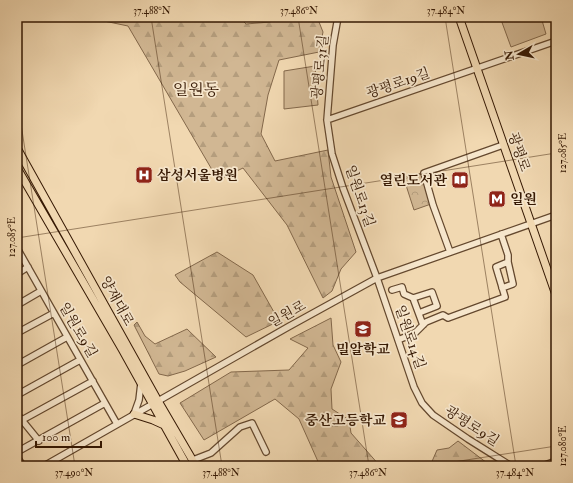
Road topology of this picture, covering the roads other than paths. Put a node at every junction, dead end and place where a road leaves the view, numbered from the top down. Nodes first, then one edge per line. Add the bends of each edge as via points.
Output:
1 (338, 17) edge
2 (459, 17) edge
3 (556, 41) edge
4 (476, 69) junction
5 (327, 120) junction
6 (503, 145) junction
7 (17, 148) edge
8 (17, 168) edge
9 (556, 215) edge
10 (531, 224) junction
11 (501, 234) junction
12 (17, 248) edge
13 (450, 252) junction
14 (508, 262) junction
15 (28, 268) junction
16 (17, 274) edge
17 (377, 278) junction
18 (502, 288) junction
19 (392, 290) dead end
20 (41, 291) junction
21 (556, 295) edge
22 (413, 298) junction
23 (17, 305) edge
24 (54, 313) junction
25 (419, 313) junction
26 (423, 325) junction
27 (17, 333) edge
28 (67, 337) junction
29 (398, 340) junction
30 (80, 360) junction
31 (17, 365) edge
32 (93, 381) junction
33 (141, 383) junction
34 (17, 395) edge
35 (155, 402) junction
36 (105, 403) junction
37 (422, 403) joint
38 (17, 414) edge
39 (134, 414) junction
40 (22, 420) junction
41 (117, 424) junction
42 (165, 426) junction
43 (39, 441) junction
44 (17, 452) edge
45 (266, 452) dead end
46 (17, 457) edge
47 (58, 459) junction
48 (556, 461) edge
49 (195, 463) edge
50 (546, 465) edge
51 (23, 466) edge
52 (44, 466) edge
53 (60, 466) edge
54 (187, 466) edge
55 (511, 466) edge

1 - 5 street, 광평로31길 via 332,45
2 - 4 main road, 광평로
3 - 4 street, 광평로19길
4 - 5 street, 광평로19길
4 - 6 main road, 광평로
5 - 17 street, 일원로13길 via 332,154
6 - 10 main road, 광평로
6 - 13 street via 424,173
7 - 35 main road, 양재대로
8 - 33 main road, 양재대로
9 - 10 street, 일원로
10 - 11 street, 일원로
10 - 21 main road, 광평로
11 - 13 street, 일원로
11 - 14 street
12 - 15 street, 일원로9길
13 - 17 street, 일원로
14 - 18 street via 513,284
14 - 18 street via 496,267
15 - 16 street
15 - 20 street, 일원로9길
17 - 29 street, 일원로14길
17 - 35 street, 일원로
18 - 26 street via 505,297 448,318 443,315
19 - 22 street via 402,287 404,294
20 - 23 street
20 - 24 street, 일원로9길
22 - 25 street
22 - 25 street via 432,292 437,306
24 - 27 street
24 - 28 street, 일원로9길
25 - 26 street
26 - 29 street via 415,333
28 - 30 street, 일원로9길
28 - 31 street
29 - 37 street, 일원로14길
30 - 32 street, 일원로9길
30 - 34 street
32 - 36 street, 일원로9길
32 - 40 street
33 - 35 main road, 양재대로
33 - 39 street
35 - 39 street, 일원로
35 - 42 main road, 양재대로
35 - 49 main road, 양재대로
36 - 41 street, 일원로9길
36 - 43 street
37 - 55 street, 광평로9길 via 433,415
38 - 40 street
39 - 41 street, 일원로
39 - 42 main road
40 - 43 street
41 - 47 street, 일원로
42 - 54 main road, 양재대로
43 - 44 street
45 - 49 street via 252,423 240,427 211,453
46 - 51 street
47 - 52 street, 일원로
47 - 53 street
48 - 50 street

